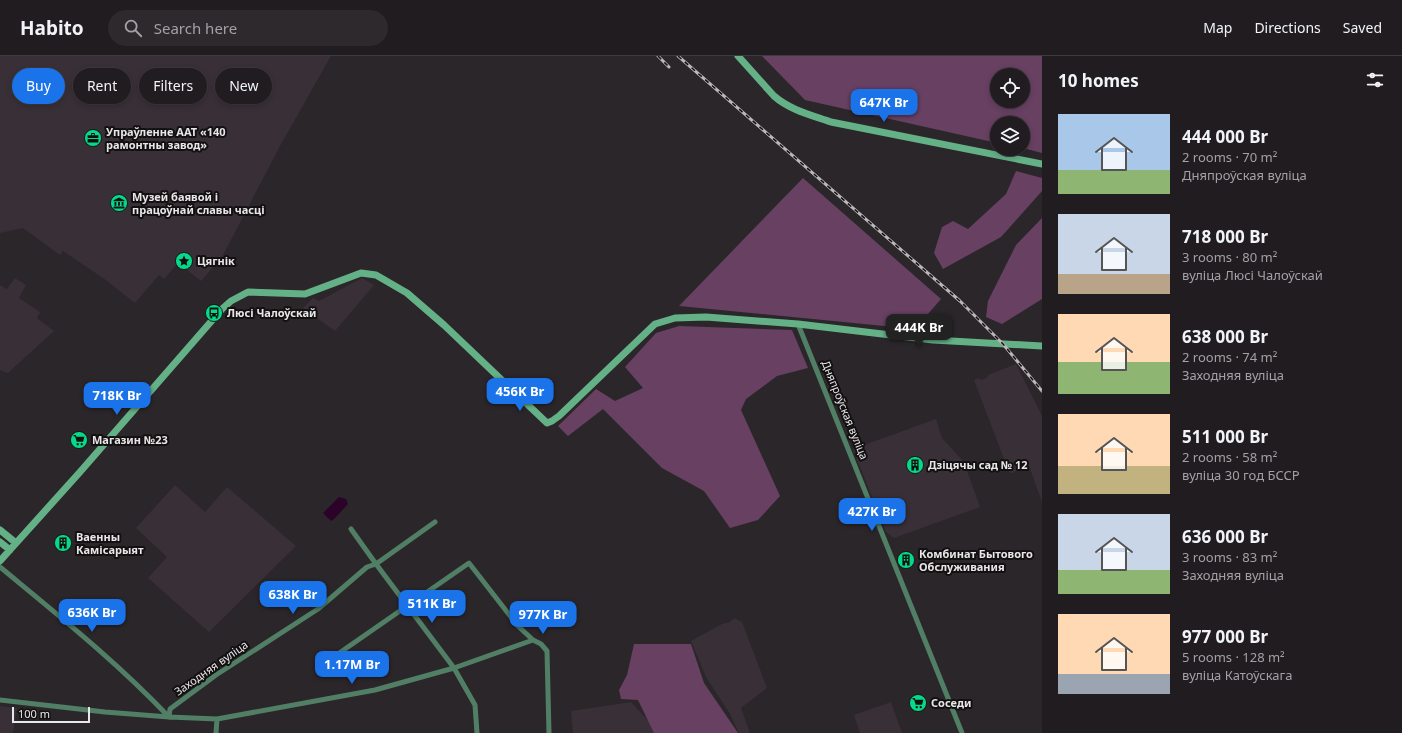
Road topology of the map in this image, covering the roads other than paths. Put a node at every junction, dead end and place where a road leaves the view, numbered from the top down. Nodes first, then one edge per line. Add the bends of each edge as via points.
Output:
1 (738, 56) edge
2 (1042, 164) edge
3 (798, 324) junction
4 (1042, 346) edge
5 (434, 522) dead end
6 (351, 529) dead end
7 (0, 530) edge
8 (0, 542) edge
9 (16, 543) junction
10 (10, 550) junction
11 (0, 561) edge
12 (376, 564) junction
13 (0, 567) edge
14 (408, 606) junction
15 (533, 640) junction
16 (322, 665) dead end
17 (454, 668) junction
18 (0, 700) edge
19 (169, 717) junction
20 (217, 719) junction
21 (216, 733) edge
22 (477, 733) edge
23 (549, 733) edge
24 (962, 733) edge

1 - 2 street via 780,102 798,111 832,122
3 - 4 street via 933,340
3 - 9 street via 706,317 675,318 655,324 559,416 547,423 444,324 407,293 376,275 361,273 305,294 248,292 232,300 222,309
3 - 24 street, Дняпроўская вуліца
5 - 12 street, Заходняя вуліца
6 - 12 street
7 - 9 street
8 - 10 street
9 - 10 street
10 - 11 street
12 - 14 street
12 - 19 street, Заходняя вуліца via 367,567 318,609 192,692 170,709
13 - 19 street via 135,682
14 - 15 street via 469,563 518,626
14 - 16 street
14 - 17 street
15 - 17 street
15 - 23 street via 547,651
17 - 20 street via 375,690
17 - 22 street via 475,704
18 - 19 street
19 - 20 street
20 - 21 street

